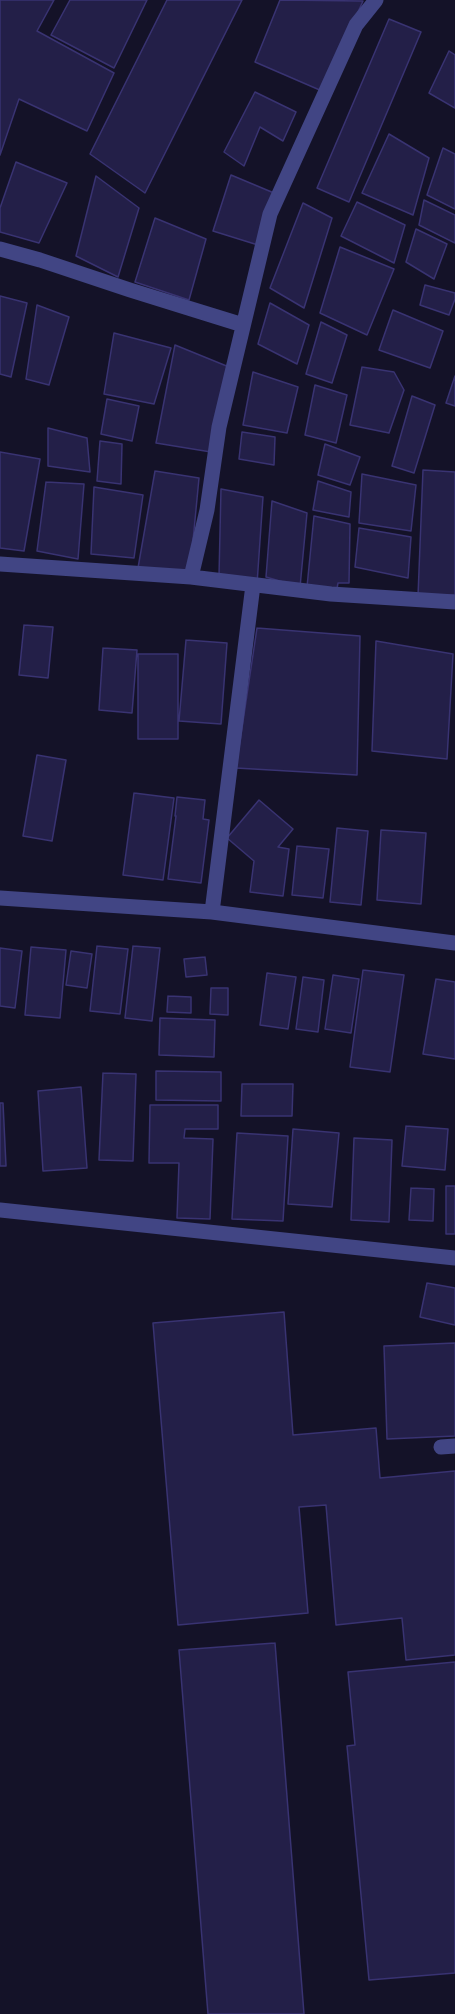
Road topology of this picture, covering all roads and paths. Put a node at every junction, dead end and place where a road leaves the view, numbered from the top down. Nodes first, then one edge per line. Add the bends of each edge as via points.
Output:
1 (376, 0) edge
2 (0, 249) edge
3 (243, 325) junction
4 (0, 564) edge
5 (191, 577) junction
6 (253, 585) junction
7 (455, 602) edge
8 (0, 898) edge
9 (212, 912) junction
10 (455, 943) edge
11 (0, 1210) edge
12 (455, 1258) edge

1 - 3 street via 356,25 270,214
2 - 3 street
3 - 5 street
4 - 5 street
5 - 6 street
6 - 7 street
6 - 9 street
8 - 9 street
9 - 10 street
11 - 12 street

